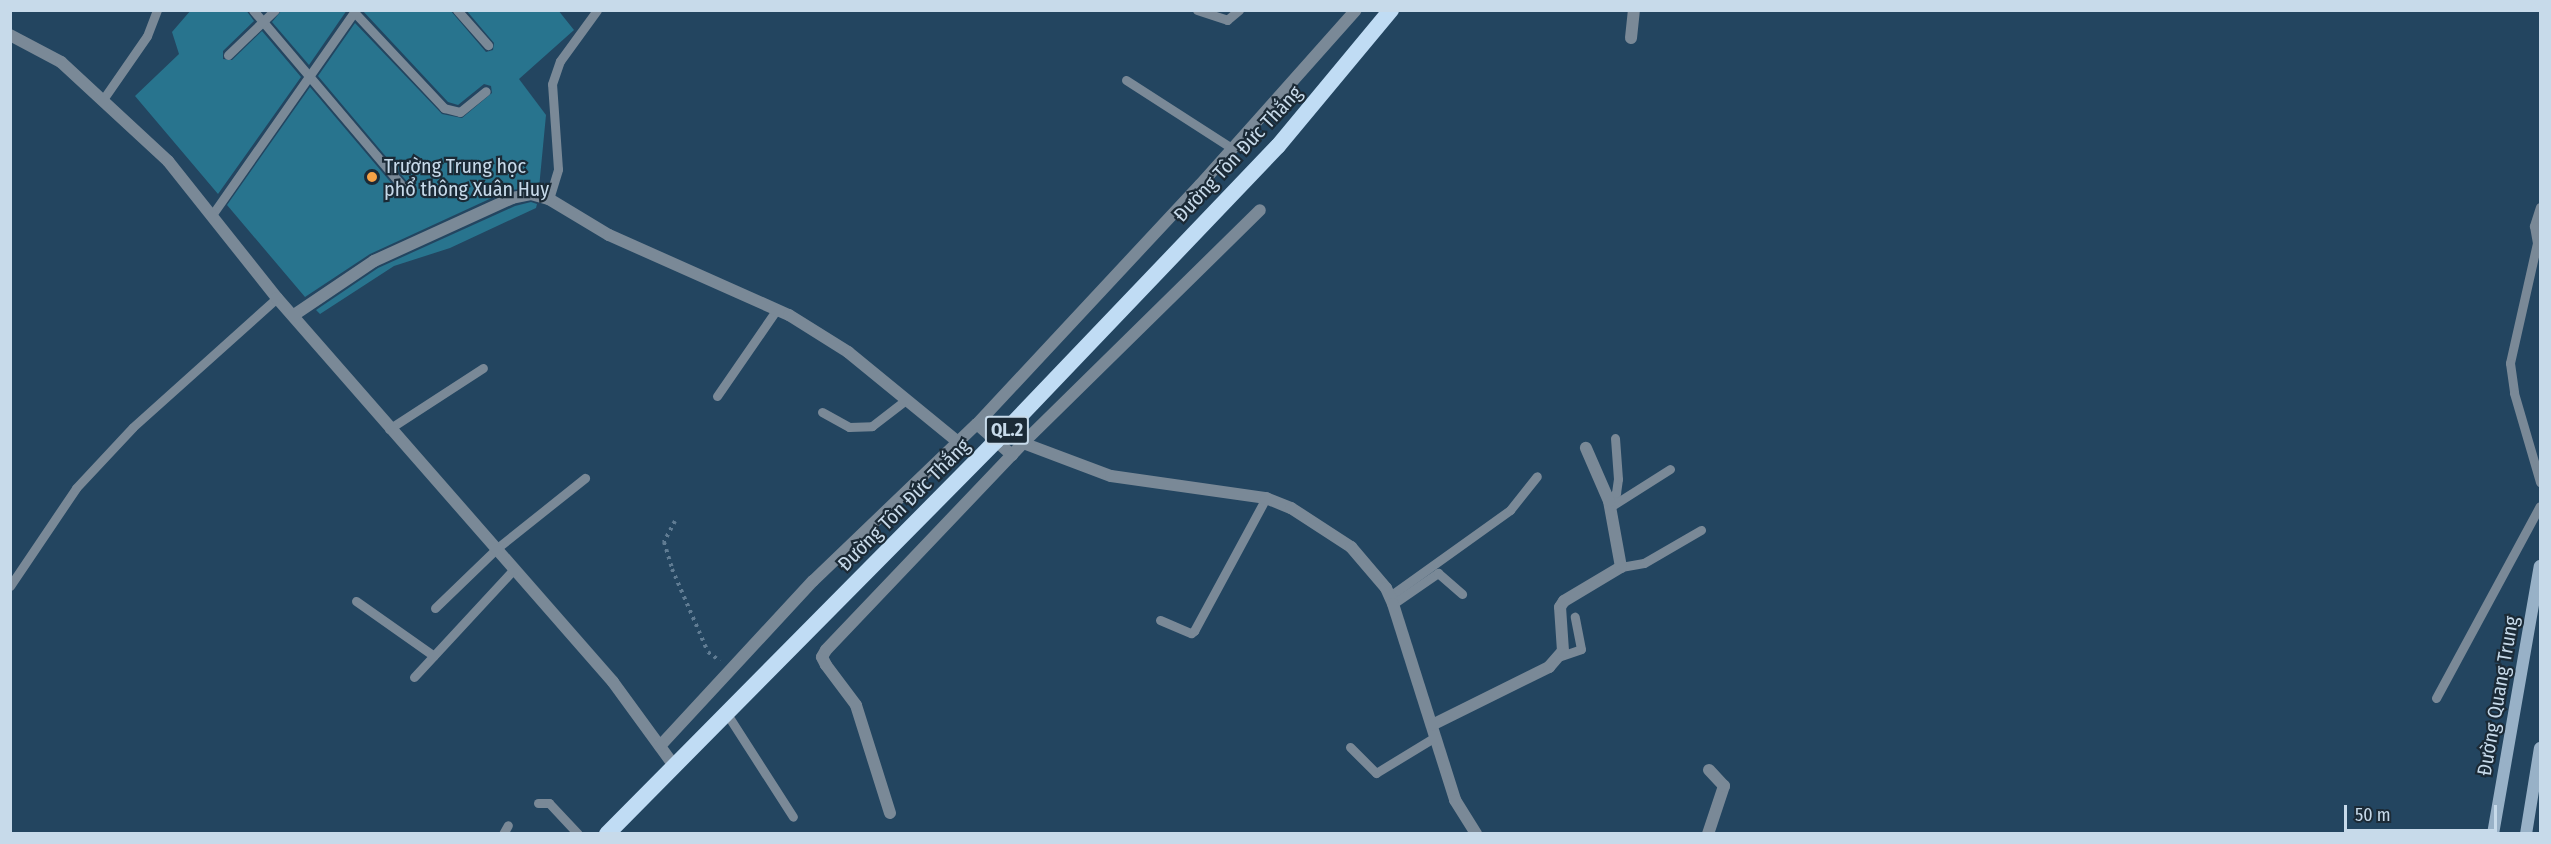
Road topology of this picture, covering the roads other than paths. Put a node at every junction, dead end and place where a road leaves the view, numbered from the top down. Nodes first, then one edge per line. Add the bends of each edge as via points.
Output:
1 (157, 10) edge
2 (253, 10) edge
3 (275, 10) edge
4 (457, 10) edge
5 (597, 10) edge
6 (1197, 10) edge
7 (1239, 10) edge
8 (1356, 10) edge
9 (1402, 10) edge
10 (1634, 10) edge
11 (353, 11) edge
12 (1388, 15) edge
13 (263, 21) junction
14 (10, 35) edge
15 (1631, 38) dead end
16 (488, 45) dead end
17 (228, 55) dead end
18 (307, 76) junction
19 (1126, 80) dead end
20 (486, 92) dead end
21 (104, 98) junction
22 (1233, 149) junction
23 (404, 188) dead end
24 (549, 199) junction
25 (2541, 207) edge
26 (1260, 210) dead end
27 (212, 215) junction
28 (277, 298) junction
29 (777, 309) junction
30 (294, 315) junction
31 (483, 368) dead end
32 (717, 396) dead end
33 (907, 399) junction
34 (822, 412) dead end
35 (977, 423) junction
36 (389, 429) junction
37 (1616, 438) dead end
38 (996, 441) junction
39 (958, 442) junction
40 (1023, 443) junction
41 (1586, 448) dead end
42 (1012, 455) junction
43 (1670, 469) dead end
44 (1537, 476) dead end
45 (585, 478) dead end
46 (2541, 482) edge
47 (1266, 498) junction
48 (1609, 504) junction
49 (2541, 506) edge
50 (1701, 530) dead end
51 (496, 549) junction
52 (2541, 566) edge
53 (1621, 567) junction
54 (514, 569) junction
55 (10, 586) edge
56 (1462, 594) dead end
57 (1392, 600) junction
58 (356, 601) dead end
59 (435, 608) dead end
60 (1575, 617) dead end
61 (1160, 620) dead end
62 (434, 656) junction
63 (1561, 656) junction
64 (414, 677) dead end
65 (2436, 698) dead end
66 (727, 714) junction
67 (1434, 731) junction
68 (660, 746) junction
69 (1350, 747) dead end
70 (2541, 748) edge
71 (675, 767) junction
72 (1708, 770) dead end
73 (538, 803) dead end
74 (890, 813) dead end
75 (793, 817) dead end
76 (578, 834) edge
77 (606, 834) edge
78 (1476, 834) edge
79 (1708, 834) edge
80 (2493, 834) edge
81 (2526, 834) edge

1 - 21 lane via 147,36
2 - 13 lane
3 - 13 lane
4 - 16 lane
5 - 24 lane via 560,61 552,84 558,169
6 - 7 lane via 1227,20
8 - 22 street
9 - 12 street
10 - 15 street
11 - 18 lane
11 - 20 lane via 444,108 460,112
12 - 38 highway, Đường Tôn Đức Thắng / QL.2 via 1278,146
13 - 17 lane
13 - 18 lane
14 - 21 street via 47,52
18 - 23 lane
18 - 27 lane
19 - 22 lane
21 - 27 street via 168,161
22 - 35 street
24 - 29 street via 609,235
24 - 30 street via 531,194 512,198 449,226 374,261
25 - 46 lane via 2535,226 2537,243 2510,363 2514,393
26 - 40 street
27 - 28 street
28 - 30 street
28 - 55 lane via 133,427 76,488
29 - 32 lane
29 - 33 street via 848,352
30 - 36 street
31 - 36 lane
33 - 34 lane via 872,426 849,427
33 - 39 street
35 - 38 street
35 - 39 street
36 - 51 street
37 - 48 lane via 1618,479 1616,494
38 - 42 street
38 - 66 highway, Đường Tôn Đức Thắng / QL.2
39 - 68 street via 813,581
40 - 42 street
40 - 47 street via 1111,476
41 - 48 street
42 - 74 street via 822,657 856,705
43 - 48 lane
44 - 57 lane via 1510,510
45 - 51 lane
47 - 57 street via 1291,508 1351,547 1368,563
47 - 61 lane via 1201,623 1191,633
48 - 53 street
49 - 65 lane
50 - 53 lane via 1644,563
51 - 54 street
51 - 59 lane
52 - 80 main road, Đường Quang Trung
53 - 63 street via 1560,607
54 - 62 lane
54 - 68 street via 613,682
56 - 57 lane via 1438,573
57 - 67 street
58 - 62 lane
60 - 63 lane via 1581,649
62 - 64 lane
63 - 67 street via 1549,667
66 - 71 highway, Đường Tôn Đức Thắng / QL.2
66 - 75 lane
67 - 69 lane via 1376,773
67 - 78 street via 1455,800
68 - 71 street
70 - 81 main road
71 - 77 highway, Đường Tôn Đức Thắng / QL.2
72 - 79 street via 1724,786
73 - 76 lane via 549,802

